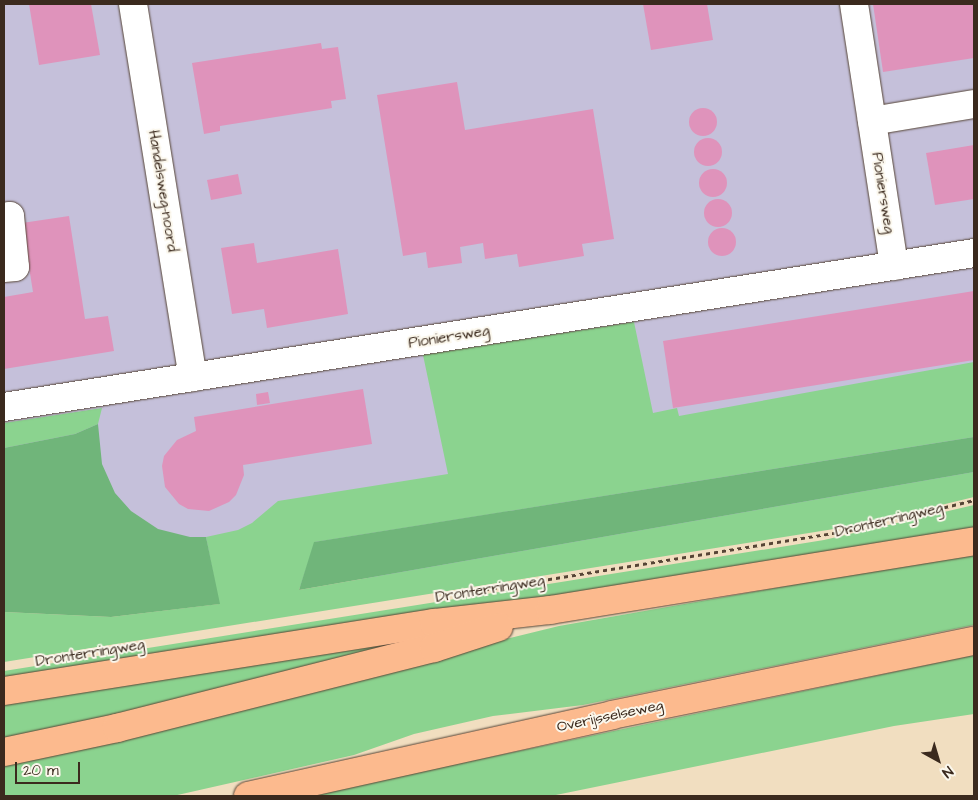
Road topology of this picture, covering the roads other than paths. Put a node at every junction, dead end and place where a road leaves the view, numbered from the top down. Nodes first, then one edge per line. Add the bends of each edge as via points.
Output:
1 (133, 4) edge
2 (854, 4) edge
3 (974, 104) edge
4 (872, 121) junction
5 (4, 217) edge
6 (974, 253) edge
7 (894, 266) junction
8 (4, 268) edge
9 (193, 377) junction
10 (4, 407) edge
11 (974, 541) edge
12 (550, 610) junction
13 (974, 642) edge
14 (4, 691) edge
15 (4, 752) edge
16 (248, 796) edge

1 - 9 street, Handelsweg-noord
2 - 4 street, Pioniersweg
3 - 4 street
4 - 7 street, Pioniersweg
5 - 8 street via 10,216 15,267
6 - 7 street, Pioniersweg
7 - 9 street, Pioniersweg
9 - 10 street, Pioniersweg
11 - 12 main road, Dronterringweg
12 - 14 main road, Dronterringweg via 434,623
12 - 15 main road, Dronterringweg via 434,648 117,728
13 - 16 main road, Overijsselseweg via 612,715

